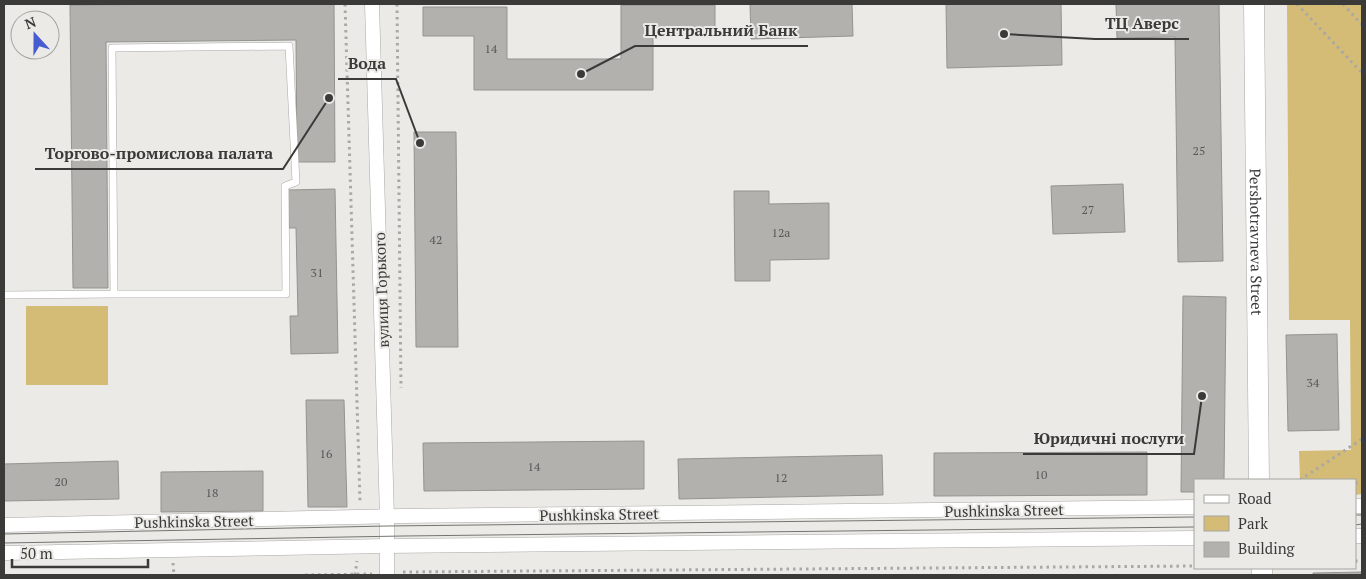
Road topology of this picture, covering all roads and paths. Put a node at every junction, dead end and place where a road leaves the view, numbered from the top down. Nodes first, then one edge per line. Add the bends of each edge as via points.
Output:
1 (345, 4) edge
2 (372, 4) edge
3 (397, 4) edge
4 (1254, 4) edge
5 (1297, 4) edge
6 (1343, 4) edge
7 (1362, 25) edge
8 (1362, 73) edge
9 (114, 294) junction
10 (4, 295) edge
11 (401, 388) dead end
12 (1362, 439) edge
13 (1260, 479) edge
14 (1302, 479) edge
15 (1194, 507) edge
16 (361, 517) junction
17 (387, 517) junction
18 (4, 525) edge
19 (1194, 538) edge
20 (359, 546) junction
21 (386, 546) junction
22 (404, 546) junction
23 (4, 553) edge
24 (1194, 566) edge
25 (387, 574) edge
26 (405, 574) edge
27 (305, 575) edge
28 (355, 575) edge

1 - 16 path
2 - 17 street, вулиця Горького
3 - 11 path
4 - 13 street, Pershotravneva Street
5 - 8 path
6 - 7 path
9 - 9 lane via 112,48 199,44 289,46 296,182 285,186 286,294
9 - 10 lane
12 - 14 path
15 - 17 street, Pushkinska Street
16 - 17 street, Pushkinska Street
16 - 18 street, Pushkinska Street
17 - 21 street, вулиця Горького
19 - 22 street, Pushkinska Street
20 - 21 street, Pushkinska Street
20 - 23 street, Pushkinska Street
20 - 28 path
21 - 22 street, Pushkinska Street
21 - 25 street, вулиця Горького
22 - 26 path
24 - 26 path
25 - 26 path
25 - 28 path
27 - 28 path

